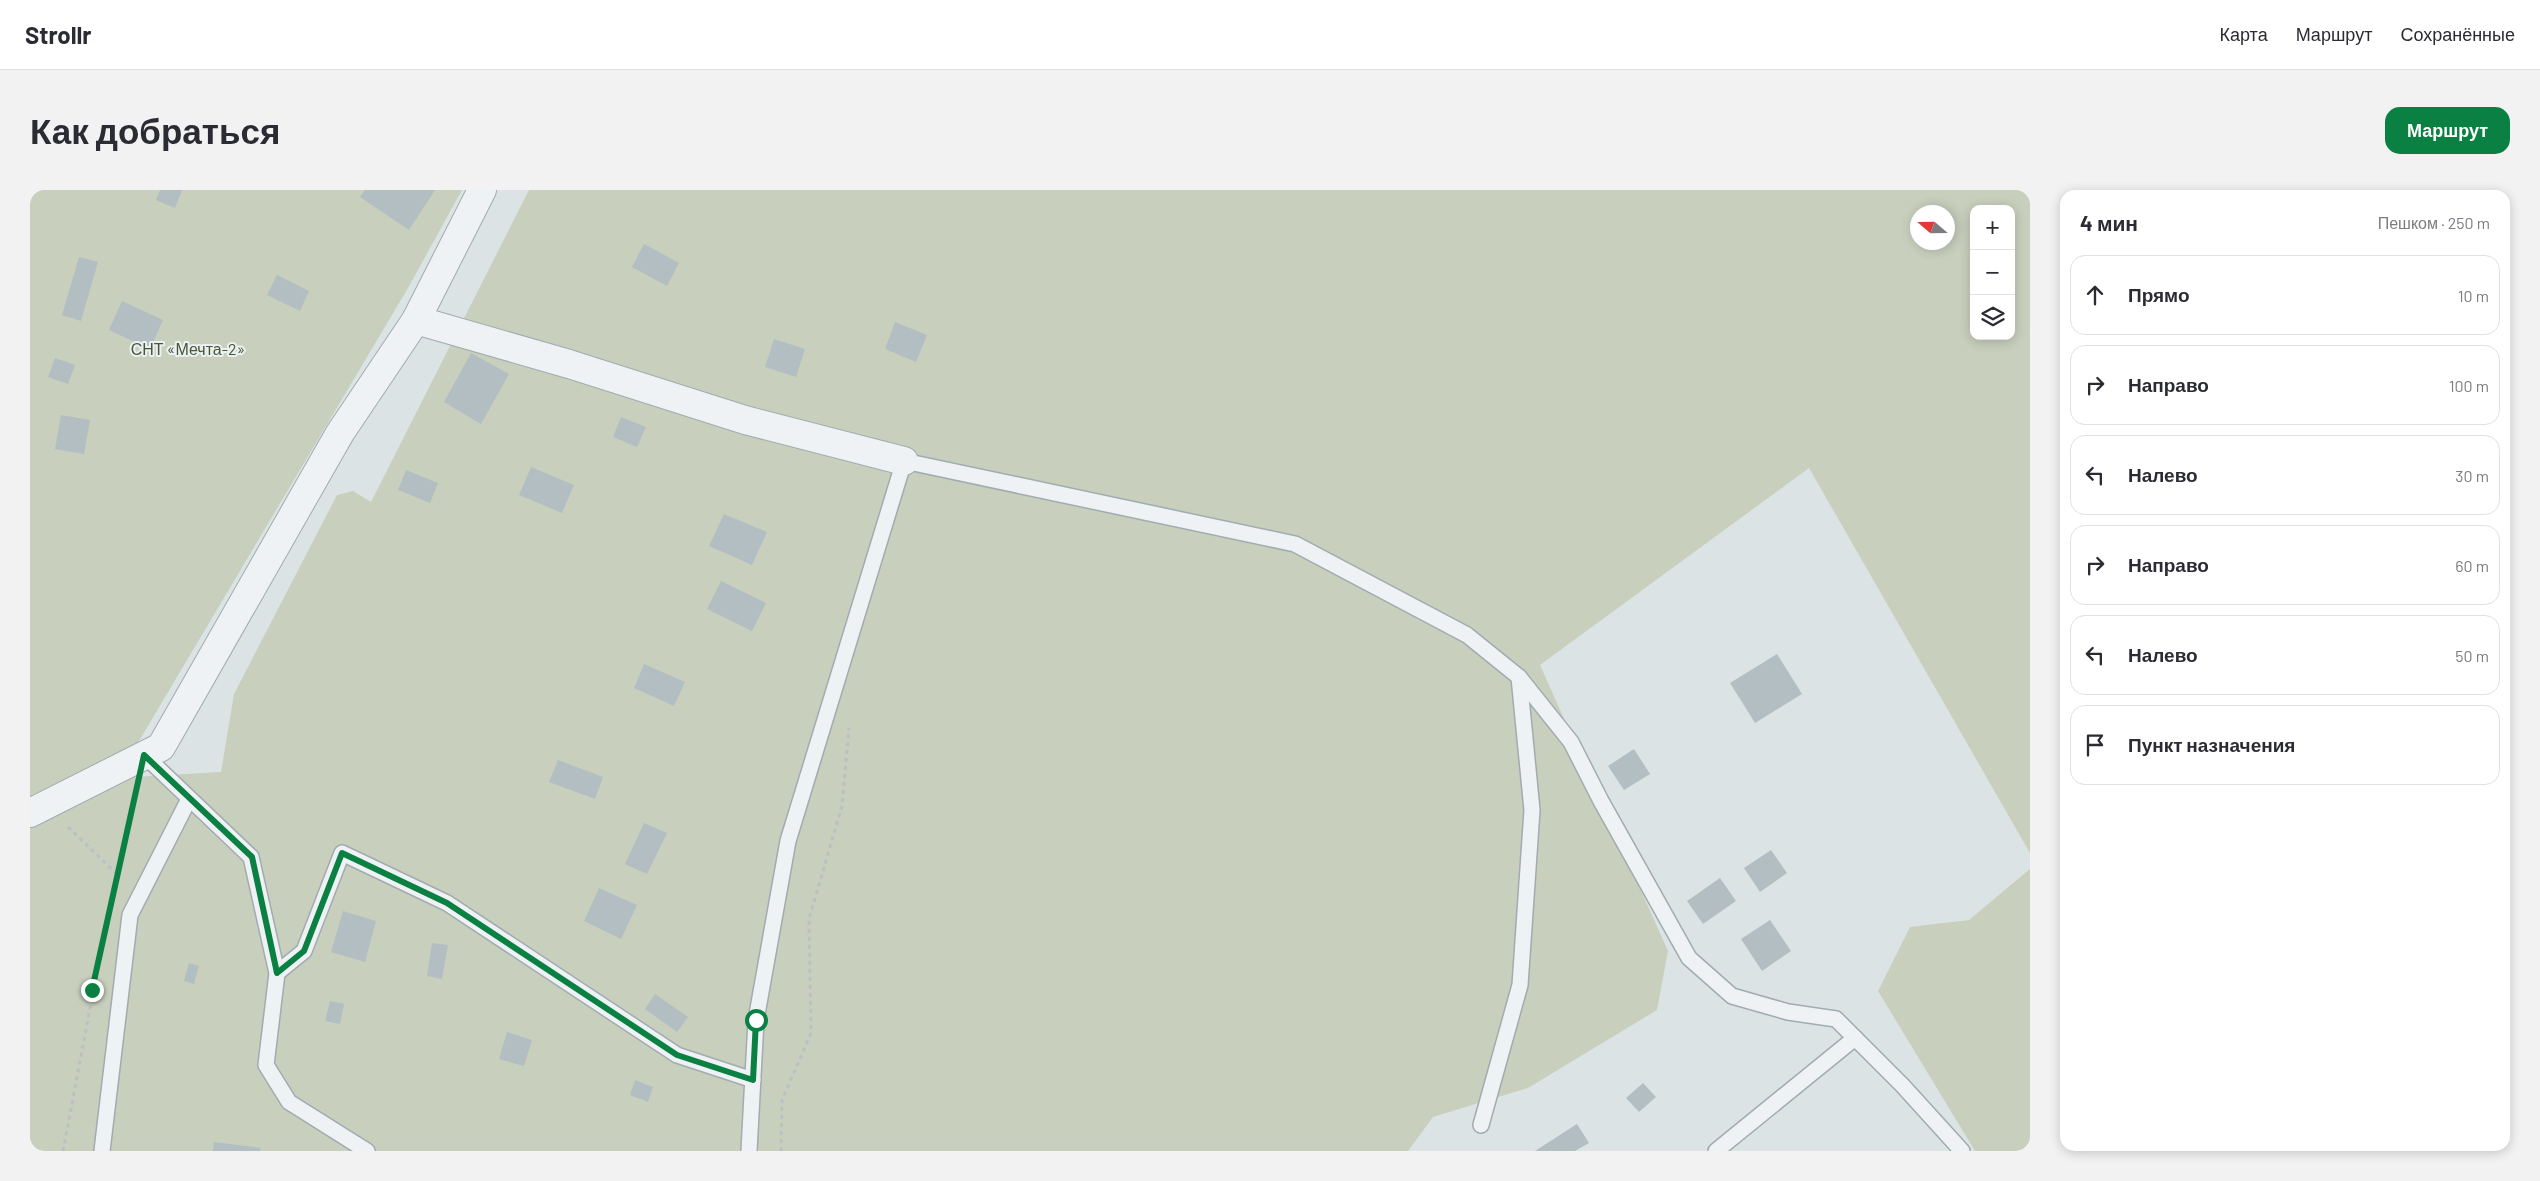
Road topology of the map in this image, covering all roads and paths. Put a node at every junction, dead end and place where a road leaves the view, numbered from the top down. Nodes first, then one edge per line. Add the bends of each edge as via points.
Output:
1 (482, 190) edge
2 (416, 320) junction
3 (904, 461) junction
4 (1519, 677) junction
5 (850, 718) dead end
6 (144, 755) junction
7 (190, 799) junction
8 (30, 813) edge
9 (62, 822) dead end
10 (119, 876) junction
11 (114, 895) dead end
12 (101, 952) dead end
13 (277, 973) junction
14 (1855, 1038) junction
15 (753, 1080) junction
16 (1481, 1125) dead end
17 (63, 1151) edge
18 (102, 1151) edge
19 (367, 1151) edge
20 (749, 1151) edge
21 (782, 1151) edge
22 (1716, 1151) edge
23 (1962, 1151) edge

1 - 2 street
2 - 3 street via 745,420
2 - 6 street via 340,433 161,747
3 - 4 lane via 1295,544 1468,635
3 - 15 lane via 788,841 756,1020
4 - 14 lane via 1571,742 1689,958 1732,996 1788,1012 1836,1019
4 - 16 lane via 1532,810 1520,985
5 - 21 path via 842,806 809,920 811,1034 782,1100
6 - 7 lane
6 - 8 street
6 - 10 path
7 - 13 lane via 252,857
7 - 18 lane via 130,915
9 - 10 path
10 - 11 path
12 - 17 path
13 - 15 lane via 304,951 342,853 447,903 677,1055
13 - 19 lane via 266,1065 289,1102
14 - 22 lane
14 - 23 lane
15 - 20 lane

